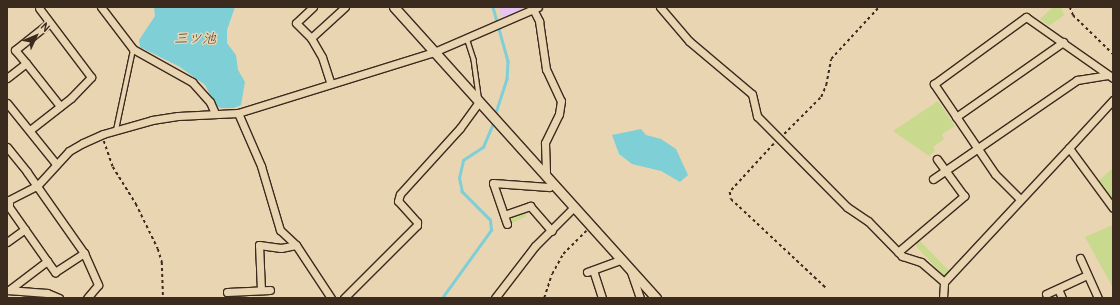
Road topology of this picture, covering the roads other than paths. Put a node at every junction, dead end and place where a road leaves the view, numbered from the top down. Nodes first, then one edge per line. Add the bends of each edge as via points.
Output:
1 (101, 7) edge
2 (313, 7) edge
3 (345, 7) edge
4 (394, 7) edge
5 (660, 7) edge
6 (39, 8) edge
7 (535, 8) edge
8 (49, 23) junction
9 (311, 38) junction
10 (467, 38) junction
11 (1063, 42) junction
12 (133, 49) junction
13 (434, 52) junction
14 (26, 63) junction
15 (1111, 77) edge
16 (7, 78) edge
17 (331, 84) junction
18 (1113, 100) edge
19 (479, 102) junction
20 (7, 103) edge
21 (60, 106) junction
22 (215, 113) junction
23 (238, 113) junction
24 (956, 117) junction
25 (30, 130) junction
26 (116, 130) junction
27 (7, 147) edge
28 (978, 148) junction
29 (1069, 148) junction
30 (936, 159) dead end
31 (56, 164) junction
32 (946, 171) junction
33 (546, 176) junction
34 (934, 179) dead end
35 (553, 184) junction
36 (37, 186) junction
37 (1020, 199) junction
38 (574, 207) junction
39 (1113, 208) edge
40 (504, 215) junction
41 (507, 224) dead end
42 (25, 229) junction
43 (552, 231) junction
44 (7, 242) edge
45 (296, 245) junction
46 (898, 252) junction
47 (84, 253) junction
48 (1080, 258) dead end
49 (622, 259) junction
50 (47, 260) junction
51 (630, 268) junction
52 (1088, 275) junction
53 (944, 282) junction
54 (1058, 289) junction
55 (8, 290) edge
56 (261, 290) junction
57 (270, 290) dead end
58 (227, 292) dead end
59 (1046, 294) dead end
60 (59, 298) edge
61 (87, 298) edge
62 (331, 298) edge
63 (344, 298) edge
64 (495, 298) edge
65 (602, 298) edge
66 (640, 298) edge
67 (656, 298) edge
68 (943, 298) edge
69 (1062, 298) edge
70 (1098, 298) edge

1 - 12 street
2 - 9 street via 296,23
3 - 9 street
4 - 13 street
5 - 46 street via 689,41 752,94 757,116 847,207 868,221
6 - 8 street
7 - 10 street
7 - 33 street via 546,69 561,101 559,114 544,143
8 - 14 street via 15,50
8 - 21 street via 91,77
9 - 17 street via 322,57
10 - 13 street
10 - 19 lane via 474,60
11 - 15 street
11 - 24 street
11 - 24 street via 1026,17 934,84
12 - 22 street via 192,82 210,102
12 - 26 lane
13 - 17 street
13 - 19 street
14 - 16 street
14 - 21 street
15 - 28 street via 1077,80
17 - 23 street
18 - 29 street
19 - 33 street
19 - 63 street via 460,128 400,194 398,201 418,222 417,226
20 - 25 street
21 - 25 street
22 - 23 street
22 - 26 street via 178,116
23 - 45 street via 261,166 280,230
24 - 28 street
25 - 31 street
26 - 31 street via 69,151
27 - 36 street
28 - 32 street
28 - 37 street via 995,174
29 - 37 street
29 - 39 street
30 - 32 street
31 - 36 street
32 - 34 street
32 - 46 street via 964,196
33 - 35 street
35 - 38 street
35 - 40 street via 549,187 493,183
36 - 42 street via 9,200 8,207
36 - 47 street
37 - 53 street
38 - 43 street
38 - 49 street
40 - 41 street
40 - 43 street via 530,206
42 - 44 street
42 - 50 street
43 - 64 street via 535,246
45 - 56 street via 281,248 259,245
45 - 62 street
46 - 53 street via 921,262
47 - 50 street via 55,272
47 - 61 street via 98,285
48 - 52 street
49 - 51 street
49 - 65 street via 590,271
50 - 55 street
51 - 66 street
51 - 67 street
52 - 54 street
52 - 70 street
53 - 68 street
54 - 59 street
54 - 69 street
55 - 60 street via 47,293
56 - 57 street
56 - 58 street

